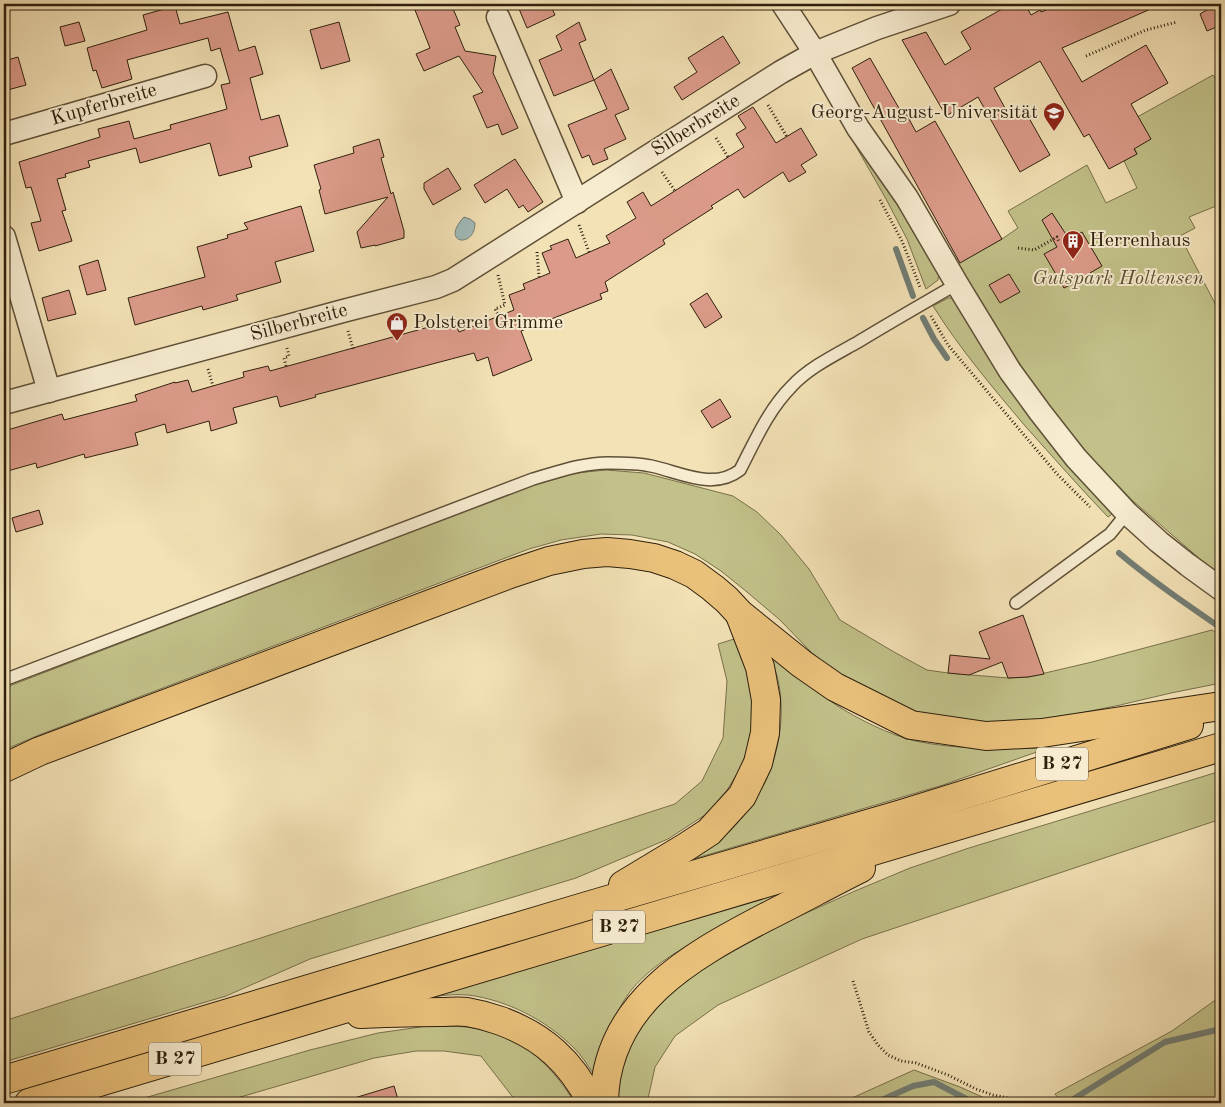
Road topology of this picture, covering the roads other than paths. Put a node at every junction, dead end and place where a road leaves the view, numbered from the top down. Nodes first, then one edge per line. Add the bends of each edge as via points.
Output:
1 (783, 4) edge
2 (949, 4) edge
3 (498, 17) dead end
4 (815, 53) junction
5 (204, 76) dead end
6 (4, 134) edge
7 (574, 204) junction
8 (4, 237) edge
9 (957, 284) junction
10 (49, 391) junction
11 (4, 403) edge
12 (1127, 513) junction
13 (1221, 589) edge
14 (1016, 603) dead end
15 (740, 614) junction
16 (4, 680) edge
17 (1221, 706) edge
18 (1221, 714) edge
19 (1221, 747) edge
20 (4, 768) edge
21 (917, 839) junction
22 (587, 906) junction
23 (321, 1015) junction
24 (4, 1080) edge
25 (29, 1103) edge
26 (592, 1103) edge
27 (604, 1103) edge

1 - 4 street
2 - 4 street, Silberbreite
3 - 7 street
4 - 7 street, Silberbreite
4 - 9 street via 858,128 907,198
5 - 6 street, Kupferbreite
7 - 10 street, Silberbreite via 453,280 436,287
8 - 10 street
9 - 12 street via 1010,371 1040,412 1076,458
9 - 16 lane via 828,359 792,386 779,400 740,470 733,476 703,480 629,463 588,464 555,472
10 - 11 street, Silberbreite
12 - 13 street
12 - 14 lane via 1110,534
15 - 17 highway via 835,687 911,725 986,736 1042,733
15 - 20 highway via 713,588 675,565 630,554 583,554 501,578 40,751
15 - 22 highway via 760,667 766,700 765,733 758,763 742,796 709,832
18 - 22 highway, B 27 via 902,814
19 - 21 highway, B 27
21 - 23 highway, B 27
21 - 27 highway via 724,939 654,988 624,1027 612,1053
22 - 24 highway, B 27
23 - 25 highway, B 27
23 - 26 highway via 467,1012 489,1016 531,1034 561,1058

